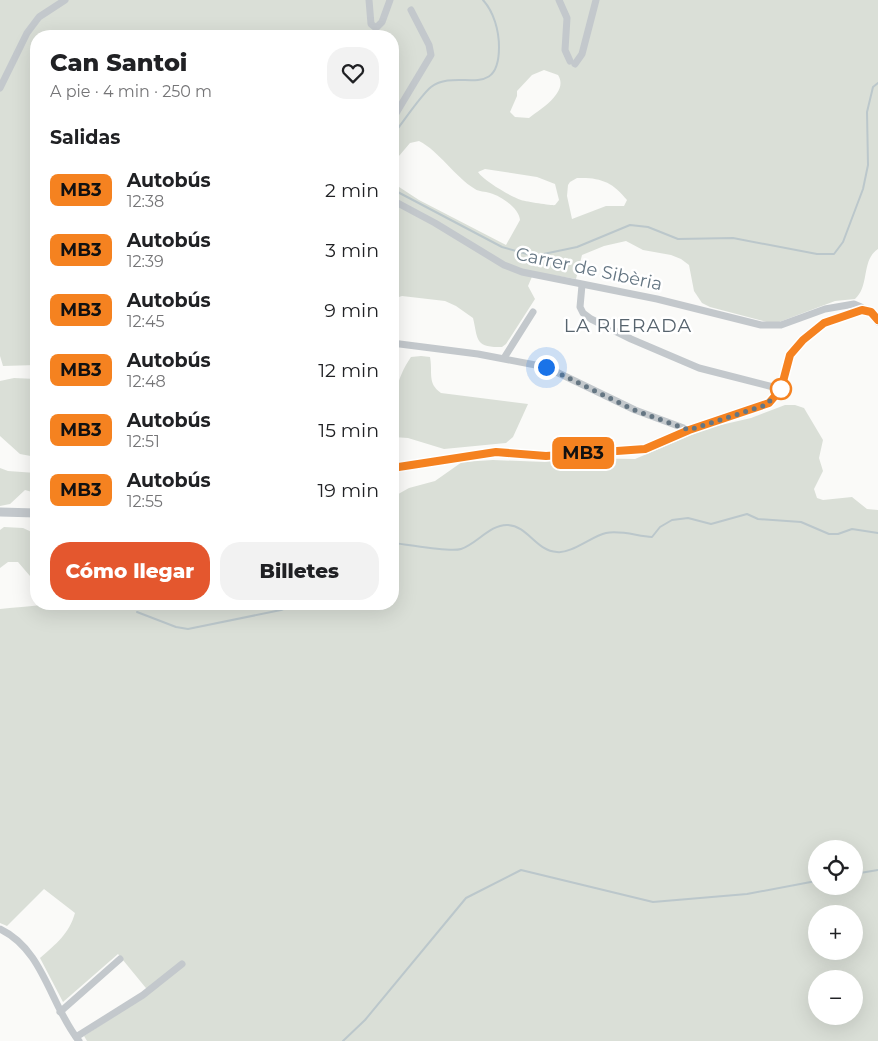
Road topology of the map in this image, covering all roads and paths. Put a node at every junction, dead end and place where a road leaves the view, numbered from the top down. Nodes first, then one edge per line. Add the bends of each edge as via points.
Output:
1 (65, 0) edge
2 (369, 0) edge
3 (390, 0) edge
4 (559, 0) edge
5 (596, 0) edge
6 (411, 10) dead end
7 (0, 88) edge
8 (399, 108) edge
9 (399, 204) edge
10 (582, 285) junction
11 (862, 310) junction
12 (533, 312) dead end
13 (878, 320) edge
14 (399, 344) edge
15 (504, 358) junction
16 (781, 389) junction
17 (689, 430) junction
18 (399, 467) edge
19 (0, 512) edge
20 (30, 513) edge
21 (0, 929) edge
22 (120, 959) dead end
23 (182, 964) dead end
24 (60, 1012) junction
25 (78, 1039) edge

1 - 7 street via 39,17 27,33
2 - 3 street via 371,24 376,28 382,22
4 - 5 street via 567,18 565,50 572,63 582,54
6 - 8 street via 431,55
9 - 10 street, Carrer de Sibèria via 510,269
10 - 11 street, Carrer de Sibèria via 656,298 764,326 781,326 814,312 854,304
10 - 16 street via 580,307 591,319 699,368
11 - 13 street via 871,312
11 - 16 street via 828,321 803,340 788,358
12 - 15 street
14 - 15 street
15 - 17 street via 546,367 634,410
16 - 17 street via 766,405
17 - 18 street via 664,442 628,452 546,456 496,452
19 - 20 street
21 - 24 street via 32,954
22 - 24 street
23 - 25 street
24 - 25 street

